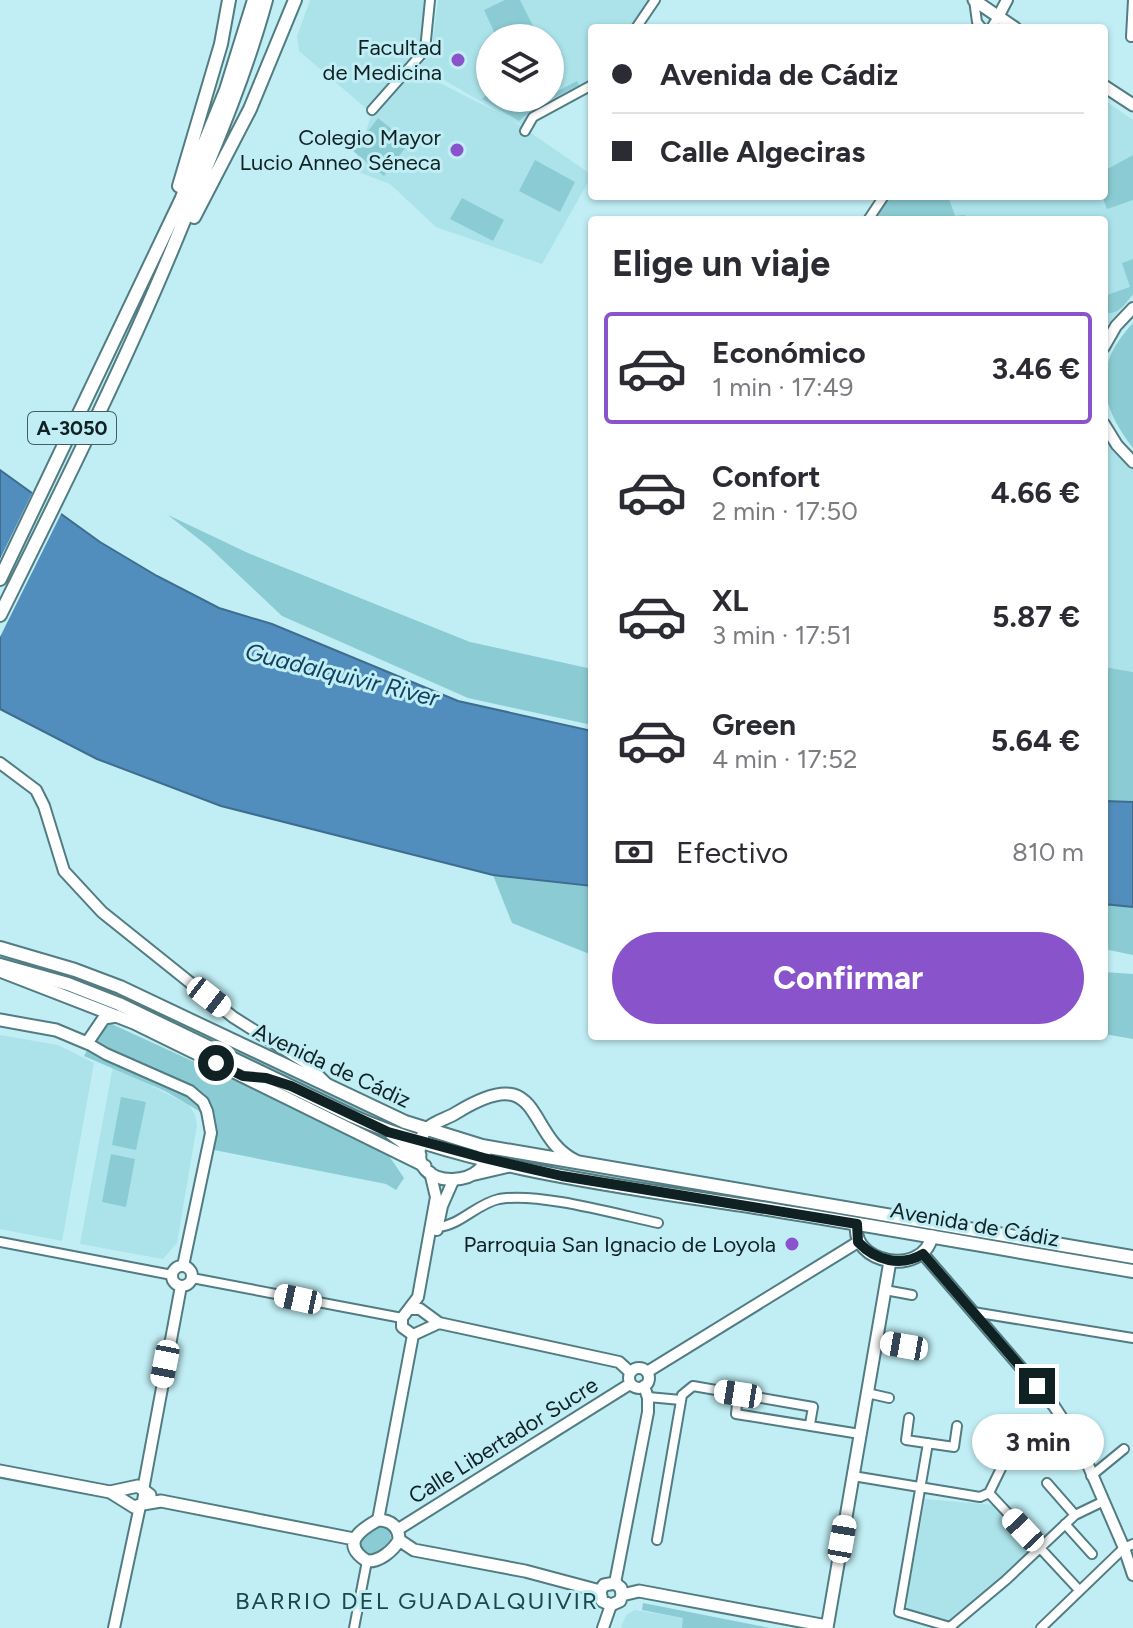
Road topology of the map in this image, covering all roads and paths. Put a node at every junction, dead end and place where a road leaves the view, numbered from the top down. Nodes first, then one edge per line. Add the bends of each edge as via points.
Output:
1 (229, 0) edge
2 (254, 0) edge
3 (266, 0) edge
4 (295, 0) edge
5 (430, 0) edge
6 (655, 0) edge
7 (974, 0) edge
8 (1007, 0) edge
9 (1133, 0) edge
10 (998, 17) junction
11 (639, 24) edge
12 (979, 24) edge
13 (994, 24) edge
14 (1009, 24) edge
15 (1131, 37) dead end
16 (588, 87) edge
17 (1108, 89) edge
18 (1133, 105) edge
19 (372, 110) dead end
20 (525, 131) dead end
21 (165, 232) junction
22 (175, 247) junction
23 (1133, 308) edge
24 (1108, 340) edge
25 (1108, 430) edge
26 (1133, 462) edge
27 (0, 579) edge
28 (0, 615) edge
29 (0, 763) edge
30 (0, 948) edge
31 (0, 965) edge
32 (0, 971) edge
33 (78, 1000) junction
34 (117, 1016) junction
35 (0, 1020) edge
36 (89, 1037) junction
37 (243, 1076) junction
38 (291, 1086) junction
39 (329, 1088) junction
40 (388, 1132) junction
41 (423, 1136) junction
42 (483, 1152) junction
43 (425, 1164) junction
44 (516, 1165) junction
45 (584, 1165) junction
46 (471, 1175) junction
47 (453, 1181) junction
48 (915, 1221) junction
49 (658, 1223) dead end
50 (857, 1224) junction
51 (438, 1227) junction
52 (933, 1230) junction
53 (0, 1242) edge
54 (858, 1242) junction
55 (923, 1254) junction
56 (1133, 1257) edge
57 (890, 1261) junction
58 (183, 1266) junction
59 (1133, 1271) edge
60 (172, 1275) junction
61 (192, 1278) junction
62 (181, 1286) junction
63 (885, 1290) junction
64 (912, 1295) dead end
65 (973, 1312) junction
66 (406, 1313) junction
67 (425, 1313) junction
68 (439, 1323) junction
69 (427, 1328) junction
70 (413, 1335) junction
71 (1133, 1338) edge
72 (876, 1341) junction
73 (904, 1346) dead end
74 (647, 1372) junction
75 (630, 1378) junction
76 (646, 1391) junction
77 (867, 1393) junction
78 (738, 1394) junction
79 (889, 1398) dead end
80 (681, 1400) junction
81 (909, 1418) dead end
82 (810, 1424) junction
83 (957, 1426) dead end
84 (860, 1434) junction
85 (928, 1443) junction
86 (1012, 1446) dead end
87 (1124, 1449) dead end
88 (0, 1471) edge
89 (853, 1476) junction
90 (1091, 1476) junction
91 (1047, 1483) dead end
92 (920, 1486) junction
93 (989, 1493) junction
94 (136, 1497) junction
95 (1102, 1502) junction
96 (1075, 1515) junction
97 (378, 1520) junction
98 (1065, 1524) junction
99 (398, 1535) junction
100 (354, 1539) junction
101 (657, 1540) dead end
102 (1128, 1546) edge
103 (1040, 1548) junction
104 (1092, 1554) dead end
105 (367, 1561) junction
106 (1133, 1575) edge
107 (615, 1583) junction
108 (1079, 1590) junction
109 (600, 1591) junction
110 (622, 1595) junction
111 (611, 1605) junction
112 (827, 1627) edge
113 (950, 1627) edge
114 (114, 1628) edge
115 (354, 1628) edge
116 (603, 1628) edge
117 (1041, 1628) edge

1 - 21 main road
2 - 21 main road, A-3050 via 207,138
3 - 22 main road, A-3050 via 238,90
4 - 22 main road via 226,159
5 - 19 street via 425,50
6 - 11 street
7 - 10 main road
7 - 12 street
8 - 10 street
9 - 15 street
10 - 13 street
10 - 14 main road
16 - 20 street via 533,117
17 - 18 main road
21 - 27 main road, A-3050
22 - 28 main road, A-3050
23 - 24 street
25 - 26 street
29 - 39 street via 36,790 61,864 109,919 245,1025 306,1063
30 - 39 main road, Avenida de Cádiz via 120,987
31 - 38 main road, Avenida de Cádiz via 119,1004
32 - 33 main road, Avenida de Cádiz
33 - 34 main road, Avenida de Cádiz
33 - 36 main road via 92,1012
34 - 36 main road via 104,1018
34 - 37 main road, Avenida de Cádiz
35 - 36 main road
36 - 58 street via 113,1057 190,1091 203,1102 211,1133
37 - 38 main road, Avenida de Cádiz
37 - 43 main road, Avenida de Cádiz
38 - 40 main road, Avenida de Cádiz
39 - 41 main road, Avenida de Cádiz
40 - 41 main road, Avenida de Cádiz
40 - 43 main road, Avenida de Cádiz
41 - 42 main road, Avenida de Cádiz
41 - 43 main road
41 - 45 main road, Avenida de Cádiz via 482,1097 511,1096 535,1111 564,1154
42 - 44 main road, Avenida de Cádiz
42 - 45 main road, Avenida de Cádiz
42 - 46 main road
43 - 47 main road
43 - 66 street via 435,1186 434,1210 418,1297
44 - 46 main road
44 - 50 main road, Avenida de Cádiz
45 - 48 main road, Avenida de Cádiz
46 - 47 main road
47 - 51 street
48 - 50 main road via 865,1218
48 - 52 main road, Avenida de Cádiz
49 - 51 street via 524,1198 487,1203
50 - 52 main road, Avenida de Cádiz
50 - 54 main road
51 - 67 street via 424,1291
52 - 55 main road
52 - 56 main road, Avenida de Cádiz
52 - 59 main road, Avenida de Cádiz
53 - 60 street
54 - 57 main road
54 - 74 street
55 - 57 main road
55 - 65 street
57 - 63 main road
58 - 60 street
58 - 61 street
60 - 62 street
61 - 62 street
61 - 66 street
62 - 94 street
63 - 64 street
63 - 72 main road
65 - 71 street
65 - 90 street via 1054,1406 1079,1444
66 - 67 street
66 - 70 street via 405,1331
67 - 68 street
67 - 69 street
68 - 69 street
68 - 75 street via 619,1362
69 - 70 street
70 - 97 street
72 - 73 street
72 - 77 main road
74 - 75 street via 638,1367
74 - 76 street
75 - 76 street
75 - 99 street, Calle Libertador Sucre
76 - 80 street
76 - 107 street via 648,1412
77 - 79 street
77 - 84 main road
78 - 80 street via 693,1386
78 - 82 street via 813,1407
78 - 82 street via 736,1414
80 - 101 street
81 - 85 street via 906,1440
82 - 84 street
83 - 85 street via 954,1447
84 - 89 main road
85 - 92 street
86 - 93 street
87 - 90 street
88 - 94 main road
89 - 92 street
89 - 112 main road
90 - 95 street
91 - 96 street
92 - 93 street via 980,1497
92 - 113 street via 899,1612
93 - 103 street
94 - 100 main road
94 - 114 street
95 - 96 street
95 - 102 street
96 - 98 street
97 - 99 main road via 386,1520
97 - 100 main road
98 - 103 street
98 - 104 street
99 - 105 main road via 392,1550
99 - 109 main road via 414,1550
100 - 105 main road
102 - 106 street
102 - 108 street
103 - 108 street
103 - 113 street
105 - 115 street
107 - 109 main road
107 - 110 main road
108 - 117 street
109 - 111 main road via 602,1601
110 - 111 main road
110 - 112 main road via 639,1591
111 - 116 street

